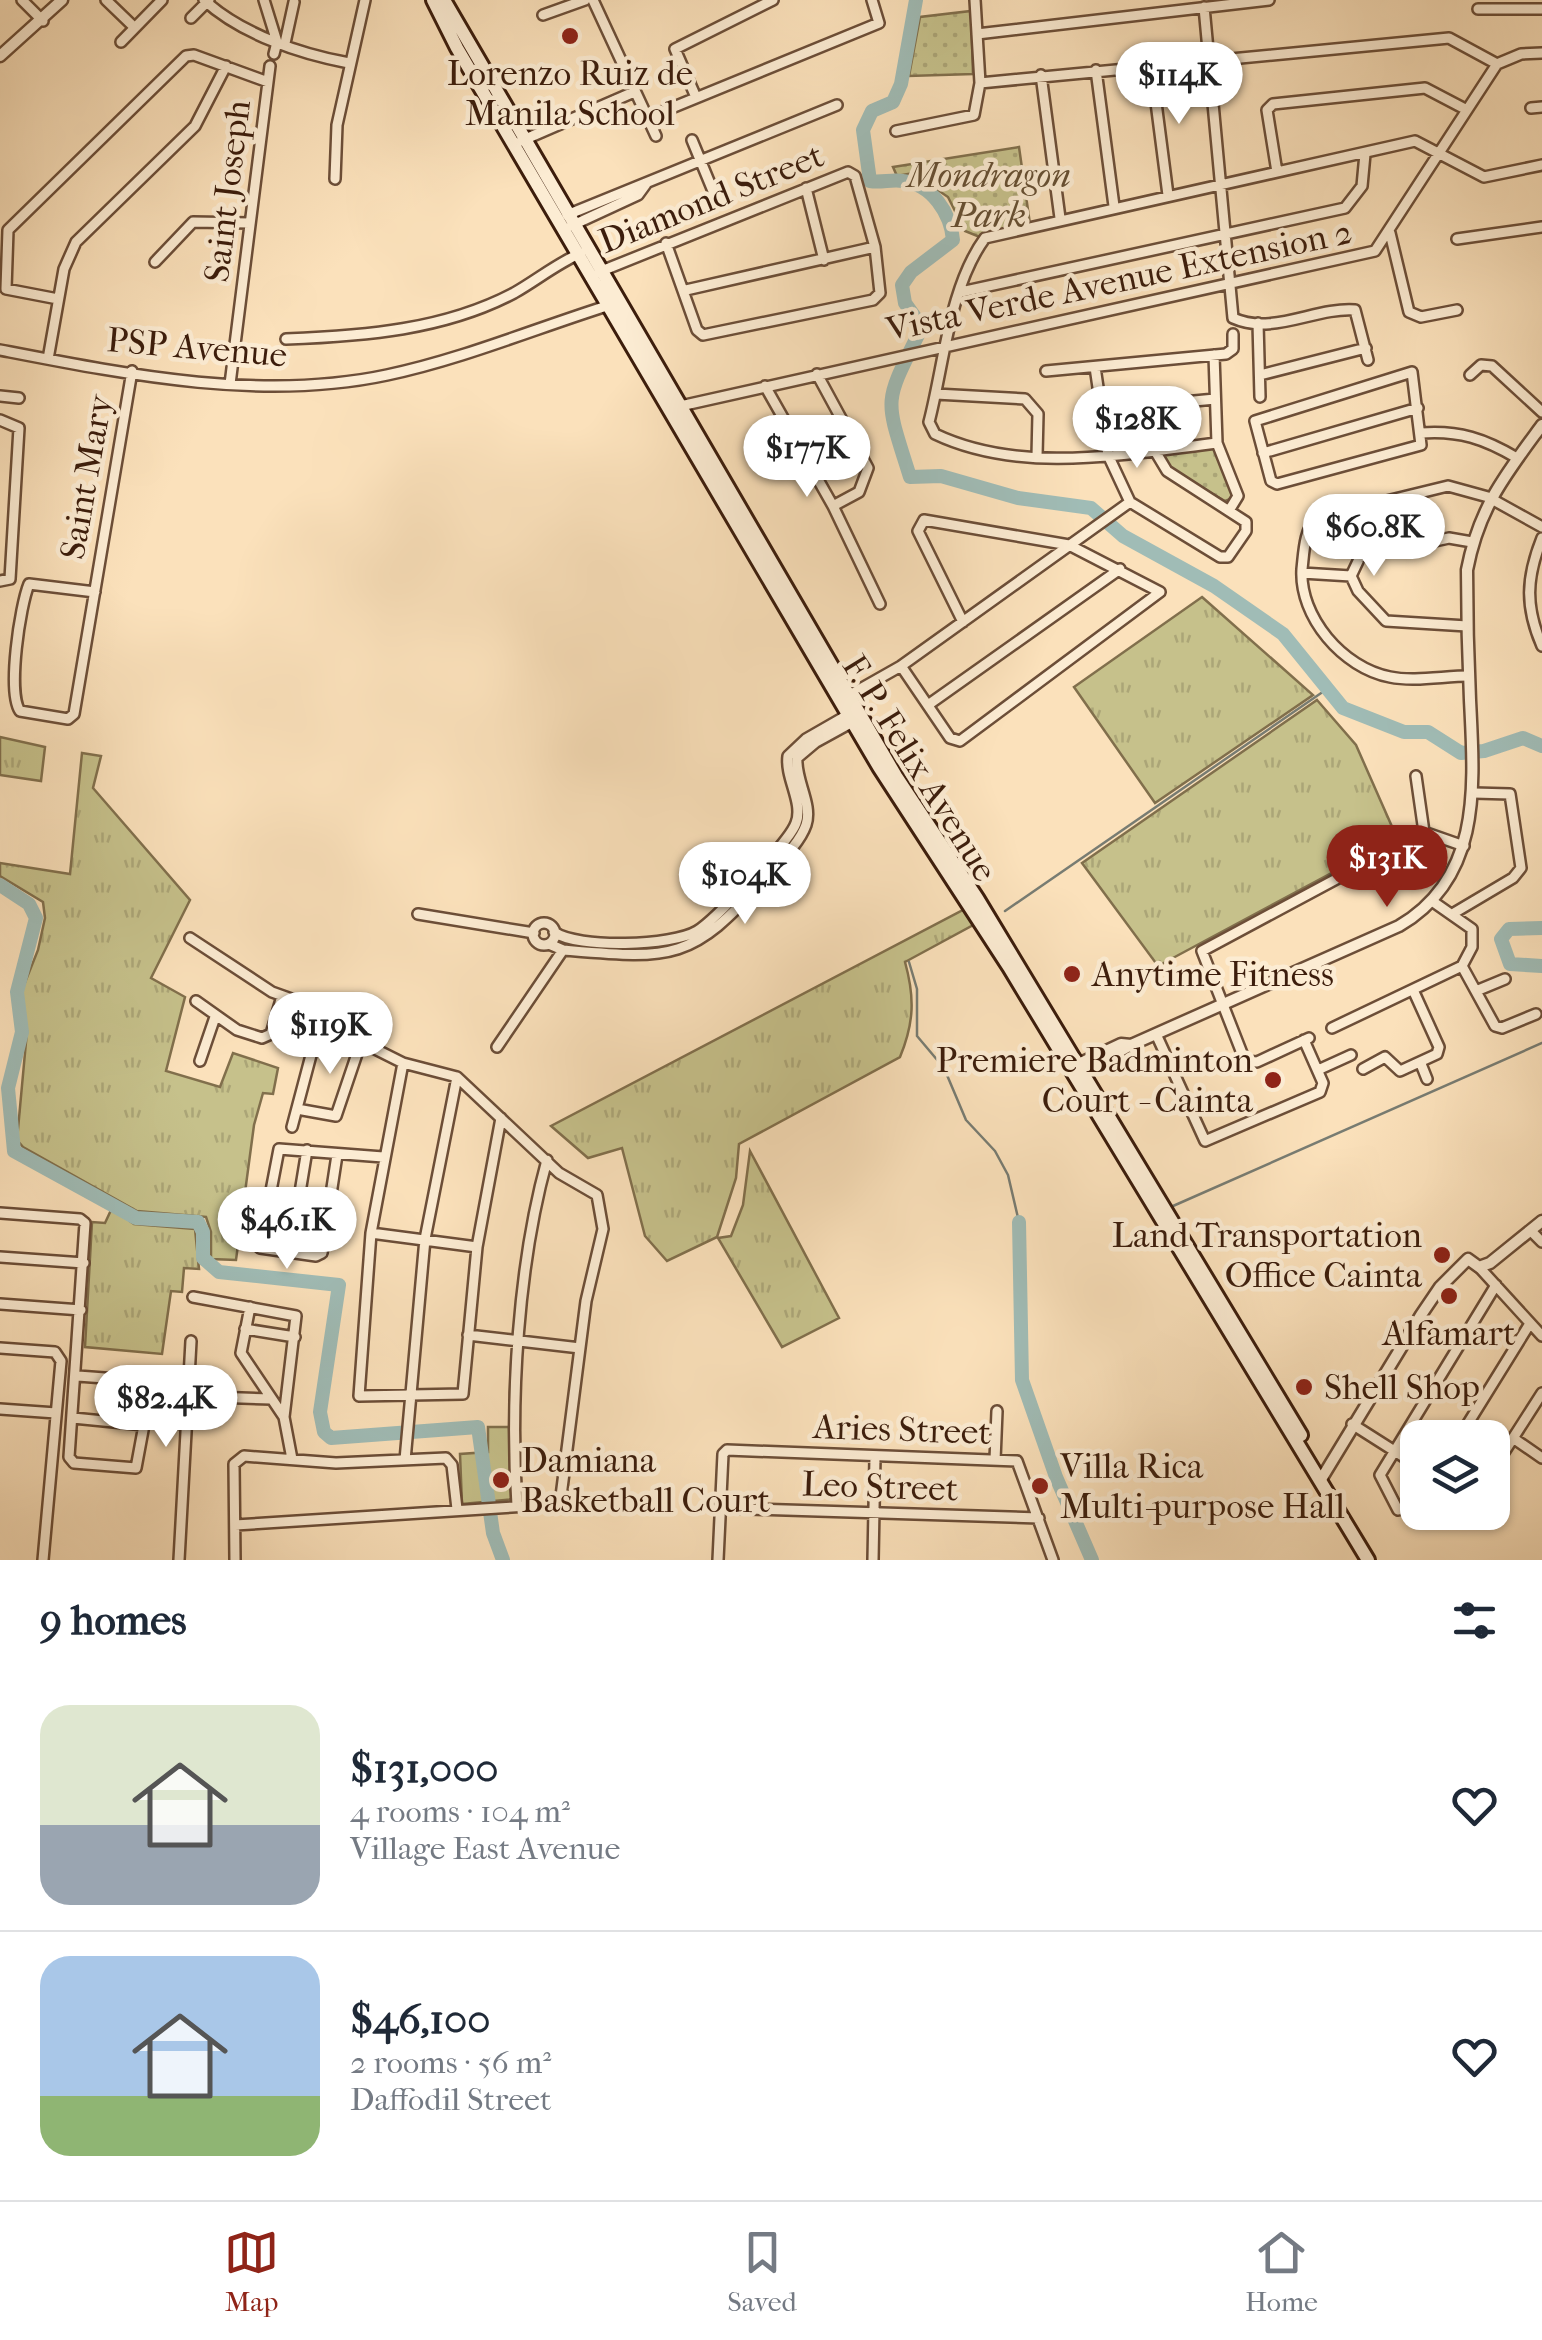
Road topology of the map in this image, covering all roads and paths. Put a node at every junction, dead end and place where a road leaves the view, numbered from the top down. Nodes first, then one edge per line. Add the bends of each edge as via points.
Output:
1 (22, 0) edge
2 (62, 0) edge
3 (106, 0) edge
4 (162, 0) edge
5 (206, 0) edge
6 (264, 0) edge
7 (364, 0) edge
8 (433, 0) edge
9 (444, 0) edge
10 (585, 0) edge
11 (593, 0) edge
12 (773, 0) edge
13 (872, 0) edge
14 (975, 0) edge
15 (1269, 0) edge
16 (294, 2) dead end
17 (1496, 4) edge
18 (1204, 7) junction
19 (1478, 8) dead end
20 (1542, 9) edge
21 (544, 15) dead end
22 (190, 18) dead end
23 (43, 21) junction
24 (134, 27) junction
25 (977, 34) junction
26 (280, 41) junction
27 (120, 42) dead end
28 (1542, 53) edge
29 (274, 54) dead end
30 (0, 56) edge
31 (1208, 58) junction
32 (349, 62) junction
33 (1152, 64) junction
34 (1496, 64) junction
35 (226, 66) junction
36 (270, 66) dead end
37 (1096, 70) junction
38 (1040, 75) junction
39 (268, 82) junction
40 (980, 83) junction
41 (634, 92) junction
42 (695, 95) junction
43 (837, 106) dead end
44 (1467, 110) junction
45 (647, 118) junction
46 (896, 131) dead end
47 (656, 136) dead end
48 (692, 140) dead end
49 (519, 142) junction
50 (1441, 152) junction
51 (1365, 154) junction
52 (701, 162) junction
53 (1542, 165) edge
54 (1277, 172) junction
55 (335, 179) dead end
56 (1221, 183) junction
57 (806, 188) junction
58 (713, 191) dead end
59 (1168, 195) junction
60 (1114, 206) junction
61 (1060, 218) junction
62 (250, 223) junction
63 (568, 223) junction
64 (1542, 227) edge
65 (1226, 232) junction
66 (1390, 233) junction
67 (1457, 239) dead end
68 (666, 243) junction
69 (875, 247) junction
70 (583, 252) junction
71 (824, 260) junction
72 (156, 262) dead end
73 (595, 273) junction
74 (1231, 285) junction
75 (686, 290) junction
76 (961, 292) junction
77 (58, 299) junction
78 (614, 303) junction
79 (1457, 310) dead end
80 (1258, 324) junction
81 (1232, 334) dead end
82 (286, 340) dead end
83 (947, 345) junction
84 (1366, 348) junction
85 (0, 350) edge
86 (1214, 355) junction
87 (48, 359) junction
88 (1368, 360) dead end
89 (1095, 367) junction
90 (132, 371) junction
91 (1046, 372) dead end
92 (817, 374) junction
93 (1260, 375) junction
94 (1470, 375) dead end
95 (230, 384) junction
96 (765, 386) junction
97 (936, 394) junction
98 (0, 396) edge
99 (1260, 397) dead end
100 (19, 398) dead end
101 (1215, 399) junction
102 (674, 408) junction
103 (1418, 408) junction
104 (1101, 410) junction
105 (1542, 412) edge
106 (0, 420) edge
107 (1542, 424) edge
108 (1421, 434) junction
109 (1217, 443) junction
110 (1155, 451) junction
111 (1263, 454) junction
112 (1108, 455) junction
113 (1036, 456) junction
114 (1517, 458) junction
115 (1488, 497) junction
116 (1130, 502) junction
117 (833, 506) junction
118 (1230, 508) junction
119 (1542, 527) edge
120 (0, 528) edge
121 (14, 530) junction
122 (1542, 538) edge
123 (1472, 542) junction
124 (1070, 545) junction
125 (5, 558) edge
126 (1120, 569) junction
127 (1302, 574) junction
128 (1351, 576) junction
129 (4, 581) edge
130 (95, 592) junction
131 (1542, 596) edge
132 (1528, 597) junction
133 (880, 604) dead end
134 (964, 622) junction
135 (1467, 626) junction
136 (1542, 646) edge
137 (902, 666) junction
138 (1469, 676) junction
139 (846, 698) junction
140 (928, 705) junction
141 (856, 715) junction
142 (1416, 776) dead end
143 (1474, 793) junction
144 (1424, 832) junction
145 (1464, 846) junction
146 (752, 885) junction
147 (1432, 901) junction
148 (1454, 913) junction
149 (418, 914) dead end
150 (554, 932) junction
151 (534, 933) junction
152 (190, 938) dead end
153 (673, 940) junction
154 (549, 944) junction
155 (562, 950) junction
156 (678, 952) junction
157 (1462, 966) junction
158 (1505, 979) dead end
159 (1414, 992) junction
160 (1476, 992) junction
161 (282, 996) junction
162 (196, 1001) dead end
163 (1220, 1005) junction
164 (323, 1010) junction
165 (1536, 1014) dead end
166 (216, 1017) junction
167 (1332, 1028) dead end
168 (1156, 1034) junction
169 (362, 1042) junction
170 (497, 1047) dead end
171 (1350, 1055) dead end
172 (200, 1062) dead end
173 (403, 1062) junction
174 (1420, 1064) junction
175 (1363, 1069) dead end
176 (1076, 1070) junction
177 (1318, 1070) junction
178 (457, 1077) junction
179 (1427, 1080) dead end
180 (297, 1110) junction
181 (501, 1118) junction
182 (292, 1127) dead end
183 (307, 1150) junction
184 (337, 1154) junction
185 (383, 1158) junction
186 (548, 1160) junction
187 (0, 1213) edge
188 (1542, 1221) edge
189 (1531, 1230) junction
190 (371, 1233) junction
191 (425, 1239) junction
192 (1542, 1242) edge
193 (477, 1246) junction
194 (290, 1253) junction
195 (0, 1257) edge
196 (84, 1263) junction
197 (1479, 1267) junction
198 (1496, 1285) junction
199 (193, 1297) dead end
200 (0, 1304) edge
201 (250, 1306) junction
202 (81, 1310) junction
203 (1528, 1325) junction
204 (246, 1330) junction
205 (468, 1335) junction
206 (1542, 1336) edge
207 (296, 1337) junction
208 (520, 1340) junction
209 (191, 1341) dead end
210 (0, 1348) edge
211 (580, 1348) junction
212 (78, 1376) junction
213 (1542, 1392) edge
214 (213, 1396) dead end
215 (410, 1396) junction
216 (271, 1399) junction
217 (0, 1409) edge
218 (997, 1411) dead end
219 (56, 1414) junction
220 (284, 1417) junction
221 (73, 1418) junction
222 (1470, 1420) edge
223 (144, 1423) junction
224 (186, 1424) junction
225 (1352, 1424) junction
226 (1513, 1438) junction
227 (1510, 1443) edge
228 (1394, 1451) junction
229 (1400, 1455) edge
230 (874, 1457) junction
231 (1542, 1458) edge
232 (292, 1459) junction
233 (404, 1460) junction
234 (995, 1460) junction
235 (1322, 1477) junction
236 (517, 1506) junction
237 (720, 1508) junction
238 (457, 1509) junction
239 (1398, 1510) dead end
240 (874, 1514) junction
241 (1039, 1518) junction
242 (235, 1525) junction
243 (44, 1560) edge
244 (179, 1560) edge
245 (234, 1560) edge
246 (718, 1560) edge
247 (873, 1560) edge
248 (1053, 1560) edge
249 (1368, 1560) edge
250 (1378, 1560) edge

1 - 23 street
2 - 23 street
3 - 24 street
4 - 24 street
5 - 22 street
5 - 26 street via 233,23
6 - 26 street
7 - 32 street
8 - 49 main road, F. P. Felix Avenue
9 - 49 main road, F. P. Felix Avenue
10 - 21 street
11 - 41 street
12 - 42 street via 675,48
13 - 42 street via 880,22
14 - 25 street
15 - 18 street
16 - 26 street
17 - 19 street
17 - 20 street
18 - 25 street
18 - 31 street
23 - 30 street
24 - 27 street
25 - 40 street
26 - 29 street
26 - 32 street via 318,58
28 - 34 street
31 - 33 street
31 - 34 street via 1449,38
31 - 56 street
32 - 55 street
33 - 37 street
33 - 59 street
34 - 44 street, Vista Verde Avenue Extension 2
35 - 39 street
35 - 77 street via 195,126 76,242
35 - 77 street via 194,55 182,59 8,230 6,288
36 - 39 street, Saint Joseph
37 - 38 street
37 - 60 street
38 - 40 street
38 - 61 street
39 - 62 street, Saint Joseph
40 - 46 street via 974,115
41 - 45 street
41 - 49 street
42 - 45 street
43 - 52 street
44 - 50 street, Vista Verde Avenue Extension 2
44 - 54 street via 1424,88 1273,104 1267,110
45 - 47 street
48 - 52 street
49 - 63 main road, F. P. Felix Avenue
50 - 51 street via 1415,141
50 - 53 street via 1484,177
50 - 66 street, Vista Verde Avenue Extension 2
51 - 54 street
51 - 65 street via 1362,186 1345,208
52 - 58 street
52 - 63 street
54 - 56 street
56 - 59 street
56 - 65 street
57 - 68 street, Diamond Street
57 - 69 street, Diamond Street via 852,173
57 - 71 street
59 - 60 street
60 - 61 street
61 - 76 street via 986,238
62 - 72 street via 193,222
62 - 95 street, Saint Joseph
63 - 70 main road, F. P. Felix Avenue
64 - 67 street
65 - 74 street
65 - 76 street
66 - 74 street, Vista Verde Avenue Extension 2 via 1375,251
66 - 79 street via 1409,312 1421,317
68 - 73 street, Diamond Street
68 - 75 street
69 - 71 street
69 - 75 street via 879,296 701,334
70 - 73 main road, F. P. Felix Avenue
70 - 82 street via 512,294 410,328
71 - 75 street
73 - 78 main road, F. P. Felix Avenue
74 - 80 street via 1234,318
74 - 83 street, Vista Verde Avenue Extension 2
76 - 83 street
77 - 87 street
78 - 95 street, PSP Avenue via 390,374
78 - 102 main road, F. P. Felix Avenue
80 - 84 street via 1352,309
80 - 93 street
81 - 86 street via 1231,351
83 - 92 street, Vista Verde Avenue Extension 2
83 - 97 street
84 - 88 street
84 - 93 street
85 - 87 street, PSP Avenue
86 - 89 street
86 - 101 street
87 - 90 street, PSP Avenue
89 - 91 street
89 - 104 street
90 - 95 street, PSP Avenue
90 - 130 street, Saint Mary
92 - 96 street, Vista Verde Avenue Extension 2
92 - 117 street via 868,468 859,492
93 - 99 street
94 - 105 street via 1483,364 1492,366
96 - 102 street, Vista Verde Avenue Extension 2
96 - 117 street
97 - 113 street via 930,422 935,434 1006,455
97 - 113 street via 1025,399 1038,414
98 - 100 street
101 - 104 street
101 - 109 street
102 - 139 main road, F. P. Felix Avenue
103 - 108 street
103 - 111 street
103 - 111 street via 1412,372 1255,421
104 - 112 street
106 - 121 street via 18,425
107 - 114 street
108 - 111 street via 1420,445 1276,484
108 - 114 street via 1483,438
109 - 110 street
109 - 118 street via 1237,486
110 - 112 street
110 - 118 street via 1167,471
112 - 113 street
112 - 116 street
114 - 115 street
115 - 119 street
115 - 123 street
115 - 127 street via 1438,487 1317,518 1307,533
116 - 118 street via 1220,557 1228,557 1248,526
116 - 124 street
117 - 133 street
120 - 121 street
121 - 125 street
122 - 132 street via 1529,570
123 - 128 street via 1449,538 1360,556
123 - 135 street
124 - 126 street
124 - 134 street
124 - 134 street via 924,520 918,531
125 - 129 street
126 - 140 street
126 - 140 street via 1158,588 1160,596 960,742
127 - 128 street
127 - 138 street via 1304,598 1322,632 1348,656 1389,677
128 - 135 street via 1386,621
130 - 130 street, Saint Mary via 29,584 18,646 20,711 68,719 74,714
131 - 132 street
132 - 136 street
134 - 137 street
135 - 138 street
137 - 139 street
137 - 140 street
138 - 143 street
139 - 141 main road, F. P. Felix Avenue
141 - 146 street via 788,756 797,822
141 - 176 main road, F. P. Felix Avenue
142 - 144 street
143 - 145 street
143 - 148 street via 1510,794 1521,868
144 - 145 street
144 - 163 street via 1200,953
145 - 147 street
146 - 153 street via 699,930
146 - 156 street via 703,942
147 - 148 street
147 - 163 street via 1399,926
148 - 157 street via 1472,929
149 - 151 street
150 - 151 street via 545,924
150 - 153 street via 572,941
150 - 154 street
151 - 154 street via 537,942
152 - 161 street
153 - 156 street
154 - 155 street
155 - 156 street
155 - 170 street
157 - 159 street
157 - 160 street
158 - 160 street
159 - 167 street
159 - 174 street via 1439,1047
160 - 165 street via 1495,1026
161 - 164 street
161 - 166 street via 266,1038
162 - 166 street
163 - 168 street
163 - 177 street via 1250,1064 1306,1039
164 - 169 street via 360,1023
164 - 180 street
166 - 172 street
168 - 176 street
168 - 177 street via 1205,1141 1320,1092
169 - 173 street
169 - 180 street via 336,1116
171 - 177 street
173 - 178 street
173 - 185 street
174 - 175 street via 1400,1072 1386,1057
174 - 179 street
176 - 235 main road, F. P. Felix Avenue
178 - 181 street
178 - 191 street
180 - 182 street
181 - 186 street
181 - 193 street
183 - 184 street
183 - 194 street
183 - 194 street via 276,1154 259,1240 264,1250
184 - 185 street
184 - 194 street via 324,1250 316,1256
185 - 190 street
186 - 208 street
186 - 211 street via 601,1201 603,1229
187 - 196 street via 80,1219
188 - 189 street
189 - 192 street
189 - 197 street
190 - 191 street
190 - 215 street via 357,1394
191 - 193 street
191 - 215 street
193 - 205 street
195 - 196 street
196 - 202 street
197 - 198 street
197 - 225 street via 1468,1259 1440,1287
198 - 203 street
198 - 228 street
199 - 201 street
200 - 202 street
201 - 204 street
201 - 207 street via 294,1315
202 - 212 street
203 - 206 street
203 - 222 street
204 - 207 street
204 - 216 street via 242,1354
205 - 208 street
205 - 215 street via 463,1394
207 - 220 street
208 - 211 street
208 - 236 street via 512,1404
209 - 224 street
210 - 219 street via 58,1356
211 - 236 street via 560,1504
212 - 221 street
212 - 223 street via 137,1382 146,1395
213 - 226 street
214 - 216 street
215 - 233 street
216 - 220 street
217 - 219 street
218 - 234 street
219 - 243 street
220 - 232 street
221 - 223 street
221 - 223 street via 68,1451 74,1464 136,1468
223 - 224 street
224 - 244 street
225 - 228 street
225 - 235 street
226 - 227 street
226 - 231 street
228 - 229 street
228 - 239 street via 1379,1478
230 - 234 street, Aries Street
230 - 237 street, Aries Street via 727,1450
230 - 240 street
232 - 233 street
232 - 242 street via 238,1458
233 - 238 street via 450,1460
234 - 241 street, Aries Street via 1020,1464
235 - 249 main road, F. P. Felix Avenue
235 - 250 main road, F. P. Felix Avenue
236 - 238 street
237 - 240 street, Leo Street
237 - 246 street
238 - 242 street
240 - 241 street, Leo Street
240 - 247 street
241 - 248 street
242 - 245 street

